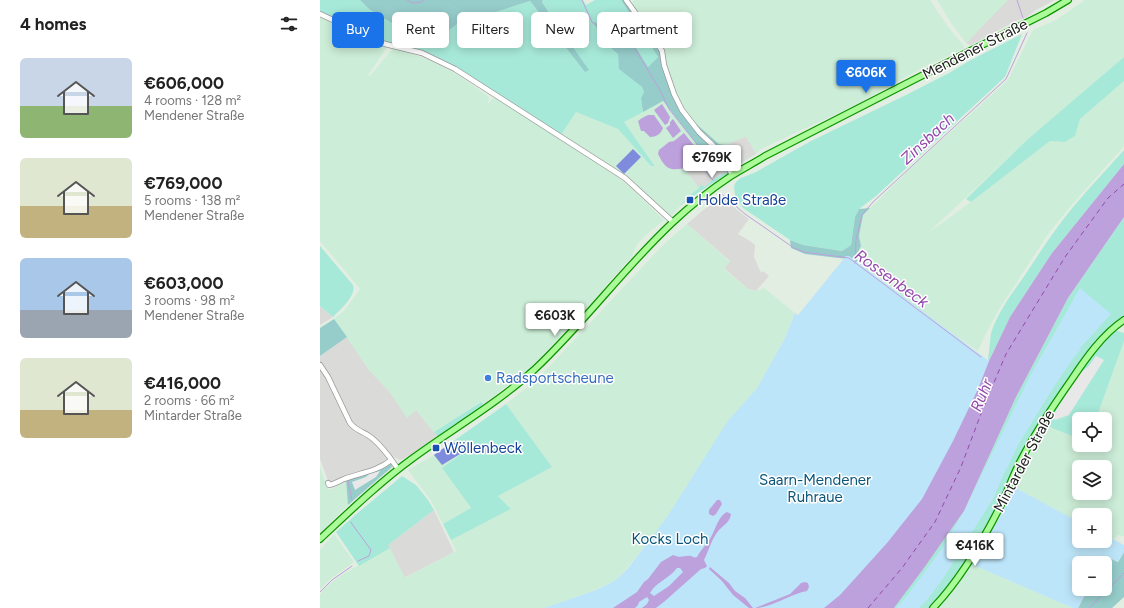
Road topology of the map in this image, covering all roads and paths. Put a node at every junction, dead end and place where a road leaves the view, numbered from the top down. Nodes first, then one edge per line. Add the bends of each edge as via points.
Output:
1 (626, 0) edge
2 (1064, 1) edge
3 (320, 14) edge
4 (732, 175) junction
5 (672, 222) junction
6 (1124, 320) edge
7 (320, 365) edge
8 (392, 460) junction
9 (398, 469) junction
10 (328, 483) dead end
11 (320, 539) edge
12 (933, 608) edge

1 - 4 street via 662,51 664,65 682,110 699,132 720,152
2 - 4 main road, Mendener Straße via 1046,13
3 - 5 street via 386,44 422,53 455,69 624,178
4 - 5 main road, Mendener Straße
5 - 9 main road, Mendener Straße via 578,326 534,369 488,406
6 - 12 main road, Mintarder Straße via 1116,325 1089,355 1057,400 1018,465 976,549
7 - 8 street via 353,428 373,439
8 - 9 street
8 - 10 street via 332,485
9 - 11 main road, Mendener Straße

